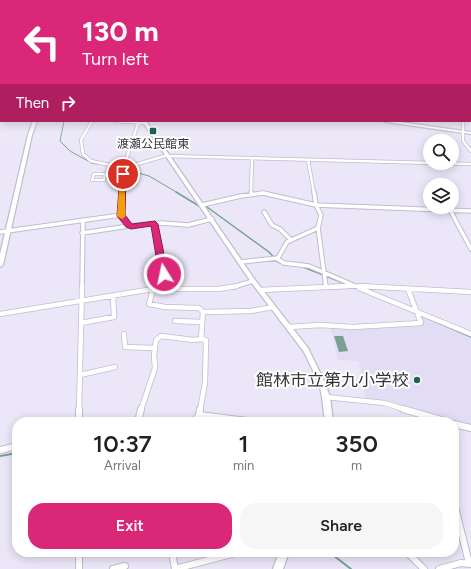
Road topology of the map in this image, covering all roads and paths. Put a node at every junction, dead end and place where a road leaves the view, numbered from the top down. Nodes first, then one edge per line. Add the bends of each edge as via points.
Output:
1 (35, 122) edge
2 (91, 122) edge
3 (139, 122) edge
4 (145, 122) edge
5 (393, 122) edge
6 (463, 122) edge
7 (463, 132) junction
8 (471, 133) edge
9 (471, 151) edge
10 (168, 155) junction
11 (252, 158) junction
12 (308, 160) junction
13 (471, 164) edge
14 (124, 168) junction
15 (105, 174) dead end
16 (123, 174) junction
17 (251, 194) junction
18 (202, 205) junction
19 (316, 205) junction
20 (423, 209) edge
21 (459, 210) edge
22 (471, 211) edge
23 (264, 212) dead end
24 (452, 214) edge
25 (121, 216) junction
26 (212, 219) junction
27 (83, 220) junction
28 (155, 224) junction
29 (129, 226) junction
30 (318, 228) junction
31 (8, 231) junction
32 (0, 232) edge
33 (82, 233) junction
34 (291, 240) junction
35 (471, 249) edge
36 (276, 258) junction
37 (241, 262) junction
38 (0, 265) edge
39 (324, 274) junction
40 (253, 281) junction
41 (356, 286) junction
42 (326, 287) junction
43 (166, 288) junction
44 (153, 289) junction
45 (408, 289) junction
46 (260, 290) junction
47 (471, 292) edge
48 (113, 296) junction
49 (81, 301) junction
50 (273, 307) junction
51 (203, 312) junction
52 (417, 312) junction
53 (0, 314) edge
54 (175, 321) dead end
55 (202, 322) junction
56 (81, 323) junction
57 (289, 327) junction
58 (124, 334) dead end
59 (471, 334) edge
60 (201, 339) junction
61 (155, 348) junction
62 (115, 367) dead end
63 (80, 375) junction
64 (326, 397) junction
65 (199, 415) joint
66 (79, 417) edge
67 (139, 417) edge
68 (214, 417) edge
69 (328, 417) edge
70 (426, 417) edge
71 (459, 425) edge
72 (471, 428) edge
73 (12, 447) edge
74 (0, 450) edge
75 (459, 522) edge
76 (78, 557) edge
77 (173, 557) edge
78 (219, 557) edge
79 (282, 557) edge
80 (412, 557) edge
81 (470, 564) edge
82 (125, 566) dead end
83 (79, 569) edge
84 (113, 569) edge
85 (278, 569) edge
86 (424, 569) edge
87 (439, 569) edge

1 - 31 street
2 - 14 street via 81,140 85,157 93,162
3 - 4 street
3 - 14 street
4 - 10 street
5 - 7 street
6 - 7 street
7 - 8 street
7 - 9 street via 464,141
10 - 11 street
10 - 14 street
10 - 18 street
11 - 12 street
11 - 17 street
12 - 13 street
12 - 19 street
14 - 16 street
15 - 16 street
16 - 25 street
17 - 18 street
17 - 19 street via 270,194
18 - 26 street
19 - 20 street
19 - 30 street via 321,215
21 - 22 street
23 - 34 street via 272,225 285,232
24 - 35 street
25 - 27 street
25 - 29 street
26 - 28 street via 188,225
26 - 37 street
27 - 31 street
27 - 33 street
28 - 29 street
28 - 43 street
29 - 33 street
30 - 34 street
30 - 39 street
31 - 32 street
31 - 38 street
33 - 49 street
34 - 36 street
36 - 37 street
36 - 39 street via 284,263 309,266
37 - 40 street
39 - 41 street
39 - 42 street
40 - 43 street via 219,289
40 - 46 street
41 - 42 street
41 - 45 street
41 - 52 street
42 - 46 street
43 - 44 street
44 - 48 street
44 - 51 street via 149,304 199,308
45 - 47 street
45 - 52 street
46 - 50 street
48 - 49 street
48 - 56 street via 114,317
49 - 53 street
49 - 56 street
50 - 51 street via 251,311
50 - 57 street
51 - 55 street
52 - 57 street via 421,323
52 - 59 street
54 - 55 street
55 - 60 street
56 - 63 street
57 - 64 street via 313,362
58 - 61 street via 125,347
60 - 61 street via 161,336 156,340
60 - 65 street via 206,340 205,383
61 - 67 street via 155,368
62 - 63 street
63 - 66 street
64 - 69 street
64 - 70 street via 384,403
65 - 68 street
71 - 72 street
73 - 74 street
75 - 81 street
76 - 83 street
77 - 78 street via 175,568
79 - 85 street
80 - 86 street
81 - 87 street via 461,563
82 - 84 street

